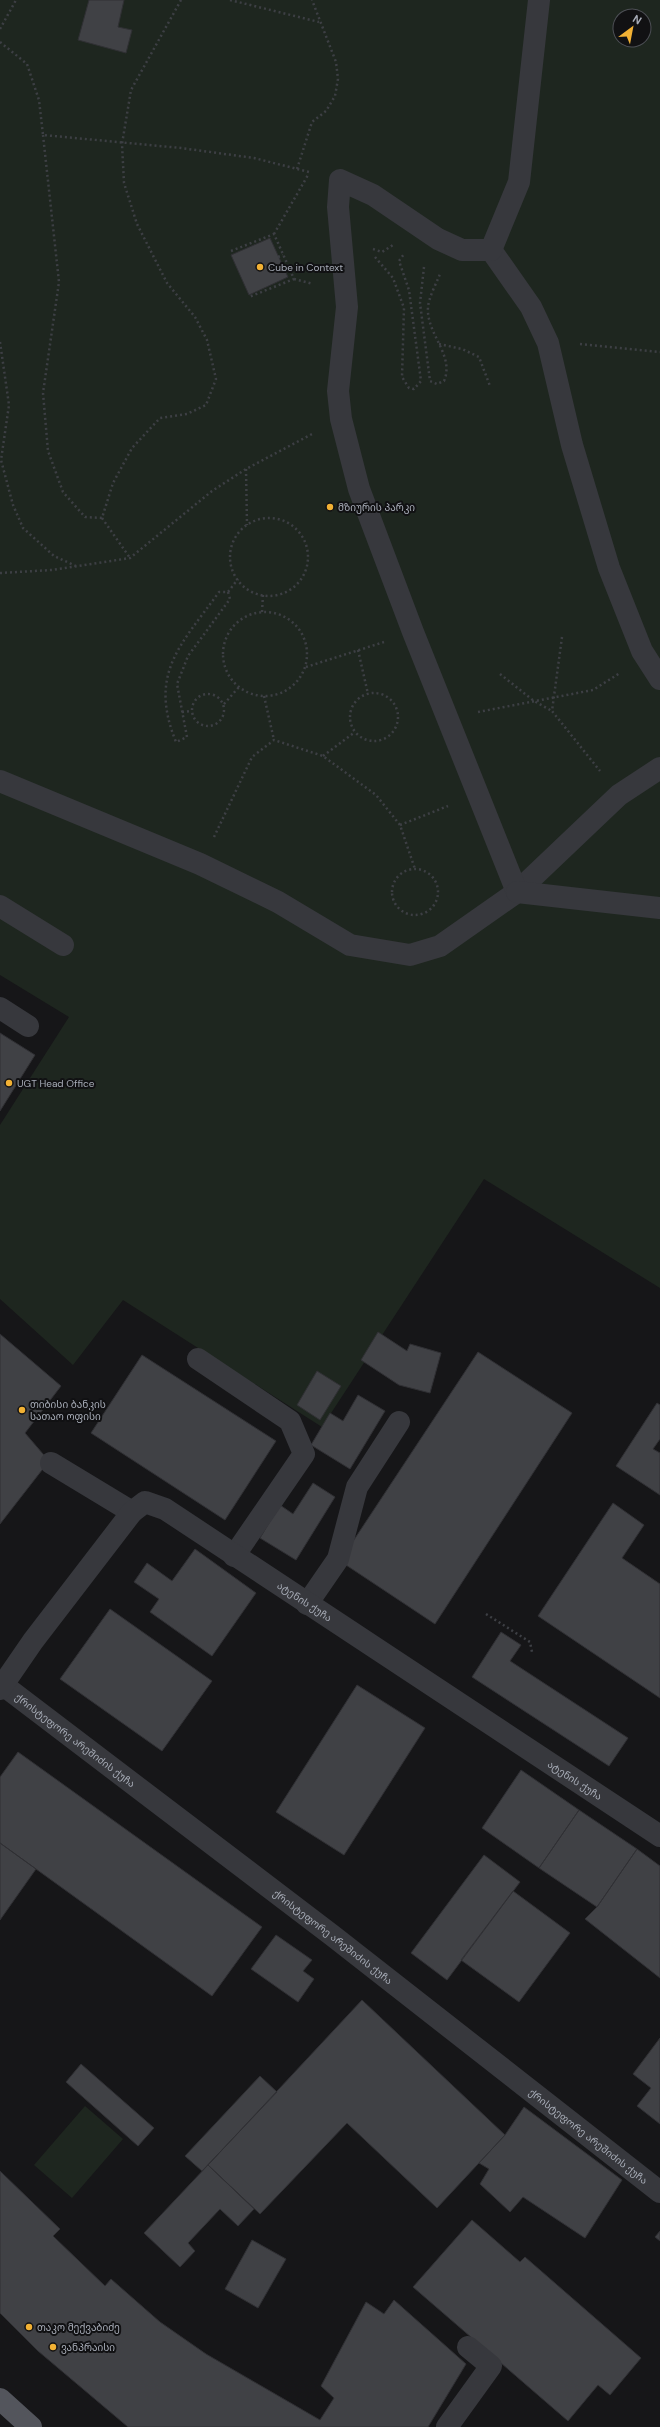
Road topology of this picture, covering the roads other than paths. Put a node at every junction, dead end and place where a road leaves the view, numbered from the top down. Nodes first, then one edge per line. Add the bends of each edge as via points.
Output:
1 (539, 0) edge
2 (491, 250) junction
3 (660, 679) edge
4 (660, 768) edge
5 (0, 782) edge
6 (517, 892) junction
7 (0, 906) edge
8 (660, 908) edge
9 (63, 945) dead end
10 (0, 1008) edge
11 (28, 1026) dead end
12 (198, 1359) dead end
13 (399, 1422) dead end
14 (52, 1463) dead end
15 (132, 1512) junction
16 (234, 1556) junction
17 (307, 1604) junction
18 (2, 1687) edge
19 (660, 1836) edge
20 (660, 2192) edge
21 (468, 2347) dead end
22 (0, 2399) edge
23 (20, 2424) edge
24 (447, 2427) edge

1 - 2 street via 520,182
2 - 3 street via 531,307 548,343 572,445 609,568 642,651
2 - 6 street via 462,250 438,240 373,195 340,180 338,207 347,307 338,391 341,419 359,488 413,632
4 - 6 street via 619,795
5 - 6 street via 200,864 278,902 350,945 410,954 440,946
6 - 8 street
7 - 9 street
10 - 11 street
12 - 16 street via 290,1422 304,1454
13 - 17 street via 357,1486 338,1559
14 - 15 street
15 - 16 street, ატენის ქუჩა via 145,1502 165,1509
15 - 18 street, ატენის ქუჩა
16 - 17 street, ატენის ქუჩა
17 - 19 street, ატენის ქუჩა
18 - 20 street, ქრისტეფორე არეშიძის ქუჩა via 333,1936
21 - 24 street via 491,2366
22 - 23 main road

